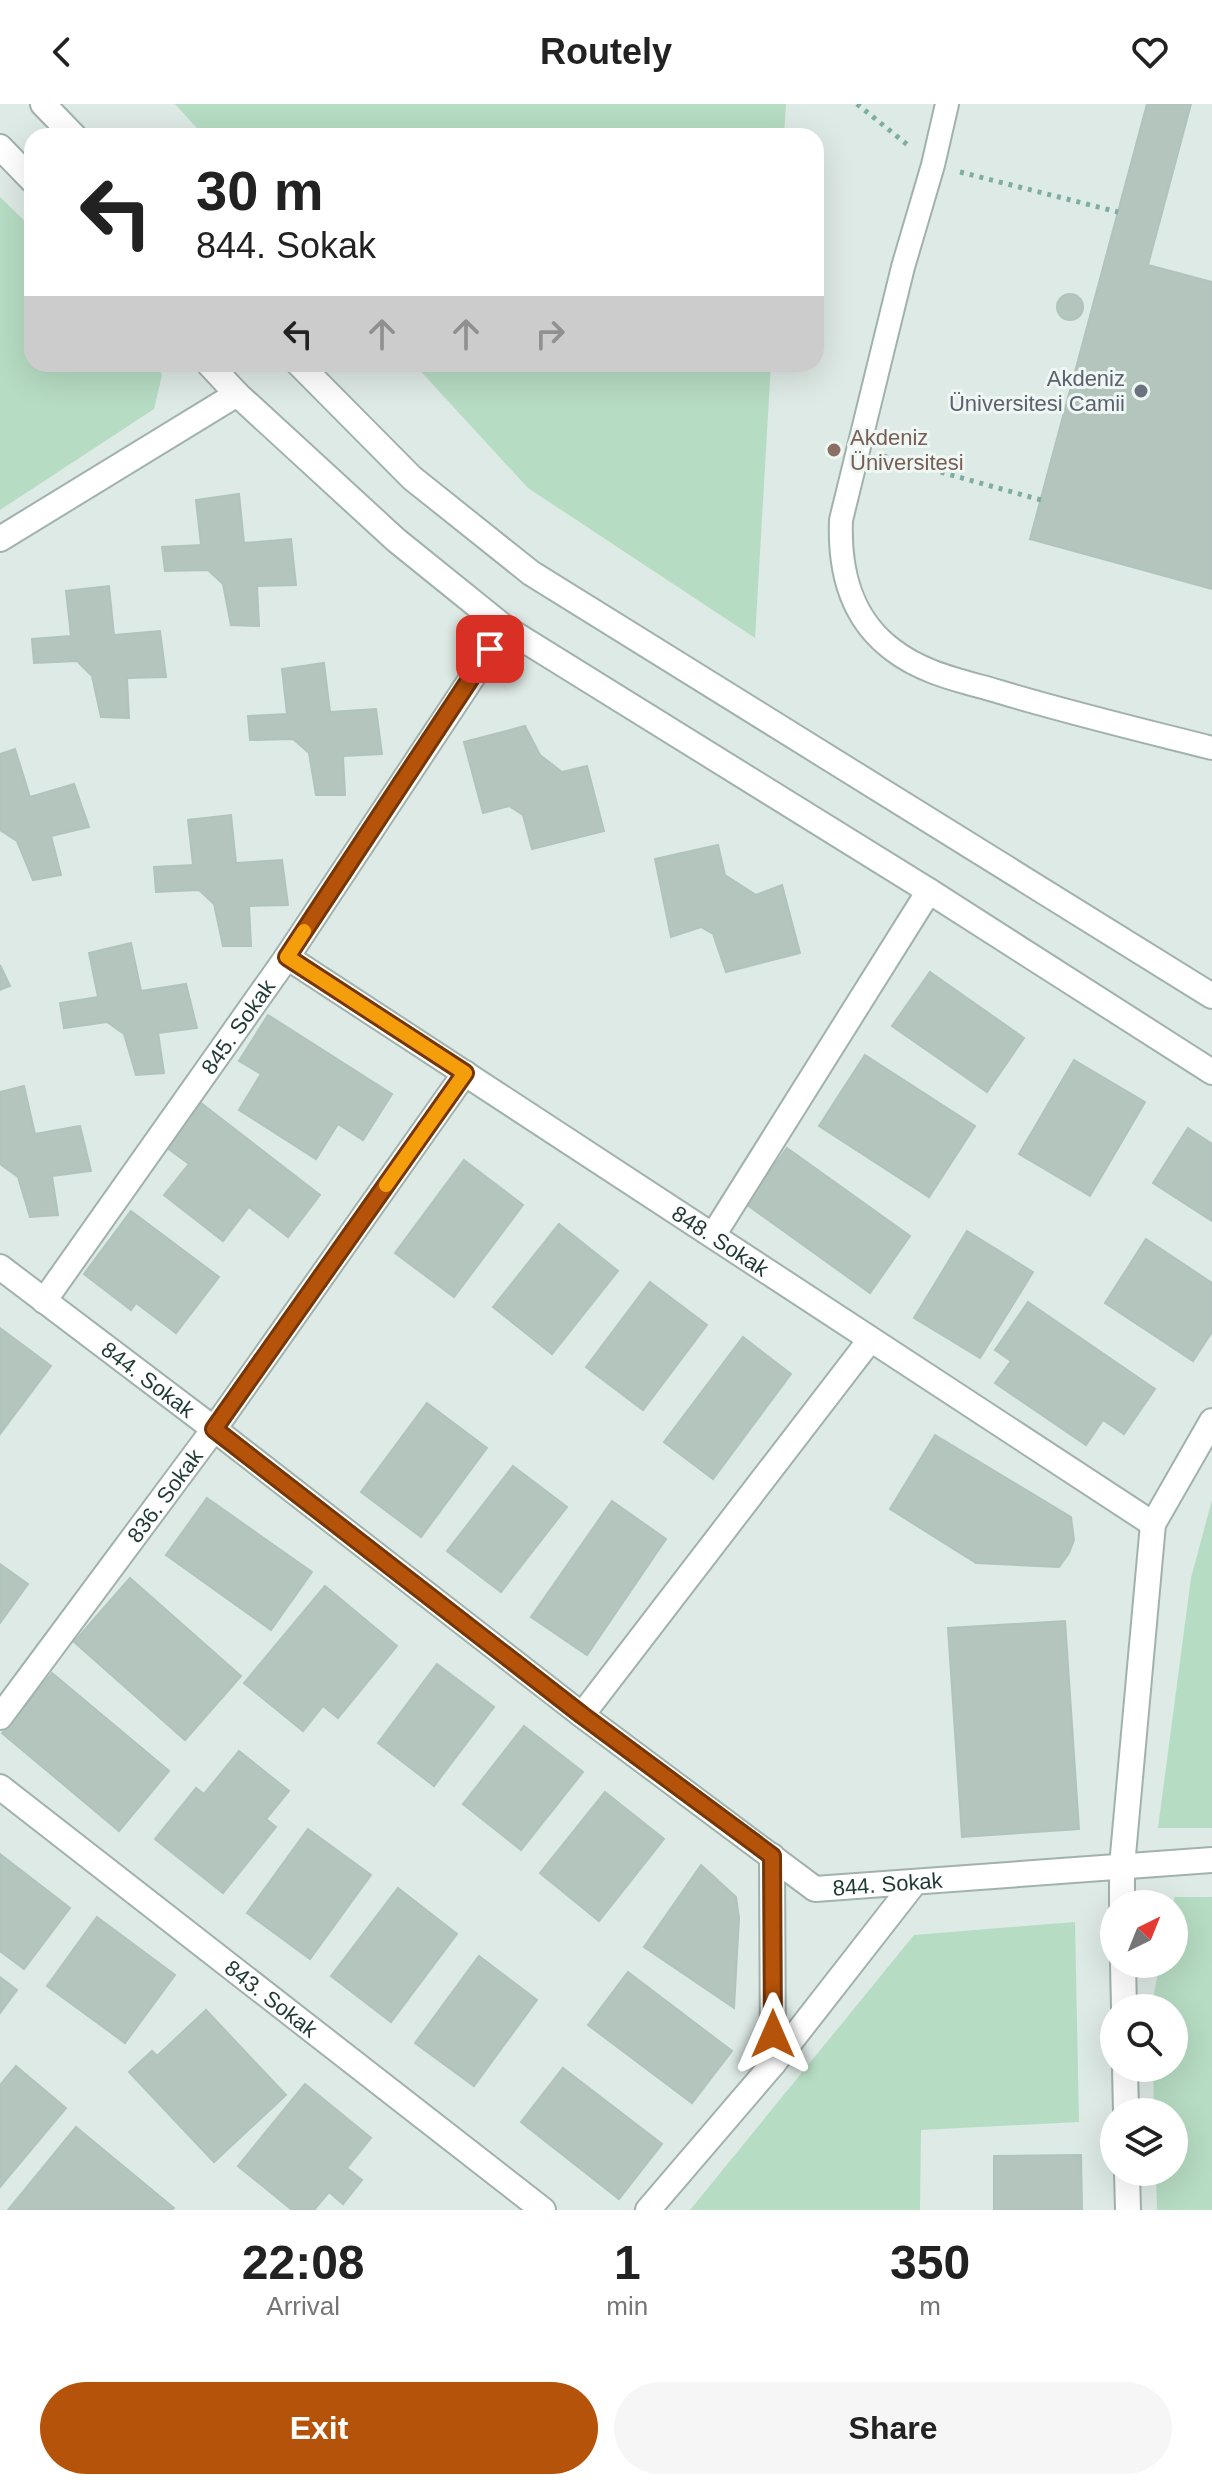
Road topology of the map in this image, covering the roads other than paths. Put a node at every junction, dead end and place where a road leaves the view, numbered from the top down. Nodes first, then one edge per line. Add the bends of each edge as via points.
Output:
1 (43, 104) edge
2 (947, 104) edge
3 (66, 128) edge
4 (0, 147) edge
5 (24, 172) edge
6 (216, 372) edge
7 (307, 372) edge
8 (237, 394) junction
9 (0, 539) edge
10 (505, 628) junction
11 (1212, 748) edge
12 (929, 891) junction
13 (287, 957) junction
14 (1212, 996) edge
15 (1212, 1072) edge
16 (465, 1073) junction
17 (714, 1234) junction
18 (0, 1267) edge
19 (44, 1301) junction
20 (870, 1340) junction
21 (1212, 1421) edge
22 (214, 1429) junction
23 (1153, 1524) junction
24 (582, 1715) junction
25 (0, 1717) edge
26 (0, 1787) edge
27 (772, 1856) junction
28 (1212, 1860) edge
29 (1122, 1866) junction
30 (915, 1882) junction
31 (1122, 1890) edge
32 (773, 2064) junction
33 (1127, 2186) edge
34 (543, 2210) edge
35 (648, 2210) edge
36 (1128, 2210) edge

1 - 3 street
2 - 11 lane via 841,520 840,549 853,600 891,649 918,666
4 - 5 street
6 - 8 street
7 - 14 street via 412,478 531,573
8 - 9 street
8 - 10 street via 396,540
10 - 12 street
10 - 13 street, 845. Sokak
12 - 15 street
12 - 17 street
13 - 16 street, 848. Sokak
13 - 19 street, 845. Sokak
16 - 17 street, 848. Sokak
16 - 22 street, 836. Sokak
17 - 20 street, 848. Sokak
18 - 19 street, 844. Sokak
19 - 22 street, 844. Sokak
20 - 23 street, 848. Sokak
20 - 24 street
21 - 23 street
22 - 24 street, 844. Sokak
22 - 25 street, 836. Sokak
23 - 29 street
24 - 27 street, 844. Sokak
26 - 34 street, 843. Sokak
27 - 30 street, 844. Sokak via 815,1889
27 - 32 street
28 - 29 street, 844. Sokak
29 - 30 street, 844. Sokak
29 - 31 street
30 - 32 street
32 - 35 street
33 - 36 street

